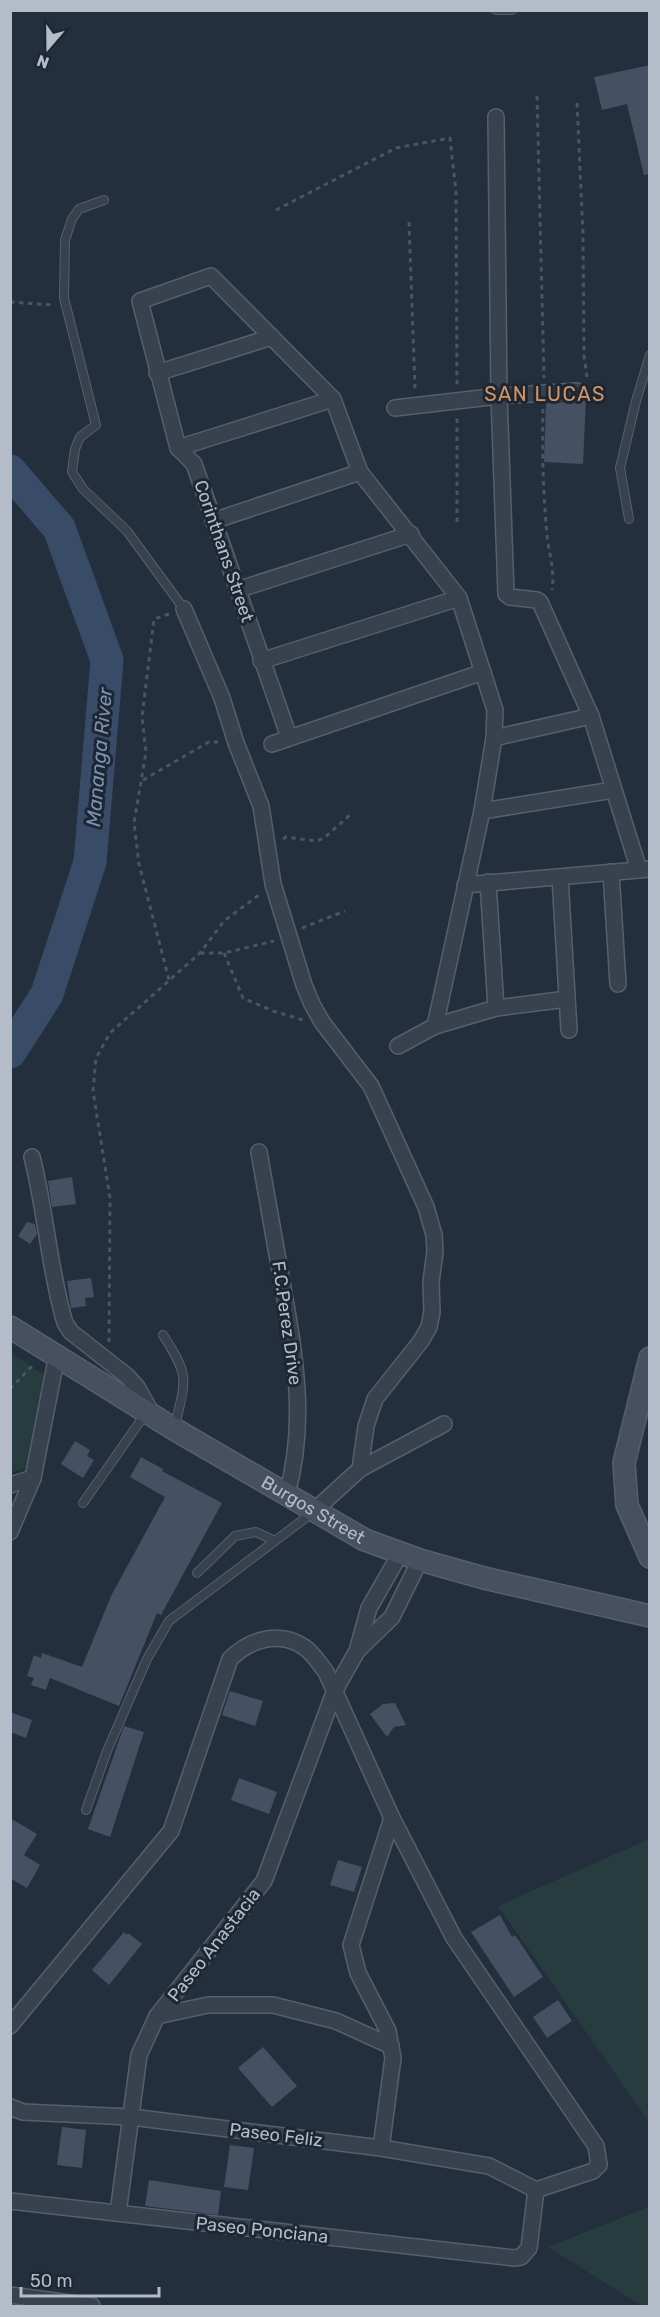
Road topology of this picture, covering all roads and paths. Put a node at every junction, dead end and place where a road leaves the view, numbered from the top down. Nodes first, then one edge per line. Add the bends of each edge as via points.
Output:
1 (496, 10) edge
2 (512, 10) edge
3 (537, 96) dead end
4 (577, 104) dead end
5 (496, 117) dead end
6 (104, 200) dead end
7 (276, 210) dead end
8 (409, 222) dead end
9 (64, 298) junction
10 (10, 302) edge
11 (272, 337) junction
12 (650, 355) edge
13 (157, 373) junction
14 (577, 391) joint
15 (544, 393) junction
16 (499, 396) junction
17 (333, 399) junction
18 (457, 401) junction
19 (415, 406) junction
20 (395, 408) dead end
21 (178, 448) junction
22 (360, 472) junction
23 (629, 519) dead end
24 (213, 520) junction
25 (457, 522) dead end
26 (411, 534) junction
27 (237, 590) junction
28 (459, 598) junction
29 (184, 609) junction
30 (546, 618) junction
31 (261, 661) junction
32 (483, 672) junction
33 (591, 716) junction
34 (289, 737) junction
35 (494, 738) junction
36 (236, 742) junction
37 (272, 744) dead end
38 (143, 780) junction
39 (613, 790) junction
40 (482, 811) junction
41 (350, 815) dead end
42 (268, 847) junction
43 (644, 869) edge
44 (611, 872) junction
45 (560, 877) junction
46 (488, 882) junction
47 (273, 884) junction
48 (465, 885) junction
49 (224, 953) dead end
50 (169, 980) junction
51 (618, 984) dead end
52 (567, 999) junction
53 (496, 1008) junction
54 (322, 1022) junction
55 (435, 1026) junction
56 (569, 1030) dead end
57 (398, 1046) dead end
58 (259, 1152) dead end
59 (32, 1157) dead end
60 (10, 1327) edge
61 (162, 1335) dead end
62 (57, 1355) junction
63 (650, 1358) edge
64 (108, 1361) junction
65 (32, 1366) dead end
66 (10, 1389) edge
67 (150, 1414) junction
68 (444, 1424) dead end
69 (174, 1429) junction
70 (360, 1469) junction
71 (33, 1478) junction
72 (10, 1485) edge
73 (287, 1494) junction
74 (83, 1503) dead end
75 (314, 1511) junction
76 (10, 1532) edge
77 (275, 1541) junction
78 (410, 1557) junction
79 (650, 1557) edge
80 (197, 1572) dead end
81 (650, 1616) edge
82 (357, 1651) junction
83 (335, 1690) junction
84 (86, 1809) dead end
85 (392, 1818) junction
86 (157, 2016) junction
87 (10, 2026) edge
88 (391, 2046) junction
89 (10, 2107) edge
90 (131, 2118) junction
91 (381, 2148) junction
92 (536, 2190) junction
93 (10, 2201) edge
94 (117, 2213) junction
95 (10, 2295) edge
96 (92, 2307) edge

1 - 2 lane
3 - 15 path
4 - 14 path via 587,372 586,391
5 - 16 street
6 - 9 lane via 79,209 72,219 65,240
7 - 18 path via 396,148 450,138 456,192
8 - 19 path
9 - 10 path via 52,306
9 - 29 lane via 96,425 80,437 72,472 83,489 127,531
11 - 13 street
11 - 13 street, Corinthans Street via 212,276 140,301
11 - 17 street
12 - 23 lane via 620,468
13 - 21 street, Corinthans Street
14 - 15 street
15 - 16 street
15 - 30 path via 542,463 554,576
16 - 18 street
16 - 30 street via 506,594 537,600
17 - 21 street
17 - 22 street
18 - 19 street
18 - 25 path
19 - 20 street
21 - 24 street, Corinthans Street via 194,464
22 - 24 street
22 - 26 street
24 - 27 street, Corinthans Street
26 - 27 street
26 - 28 street
27 - 31 street, Corinthans Street
28 - 31 street
28 - 32 street
29 - 36 street
29 - 38 path via 154,619 142,717 147,752
30 - 33 street
31 - 34 street, Corinthans Street
32 - 34 street
32 - 35 street via 495,710
33 - 35 street
33 - 39 street
34 - 37 street
35 - 40 street
36 - 38 path via 208,742
36 - 42 street via 261,806
38 - 50 path via 134,823 138,854
39 - 40 street
39 - 43 street
40 - 48 street
41 - 42 path via 316,842 286,837
42 - 47 street
43 - 44 street
44 - 45 street
44 - 51 street
45 - 46 street
45 - 52 street
46 - 48 street
46 - 53 street
47 - 50 path via 224,921 200,953
47 - 54 street via 304,985
48 - 55 street
49 - 54 path via 243,998 297,1019
50 - 64 path via 110,1033 95,1065 93,1091 110,1198
52 - 53 street
52 - 56 street
53 - 55 street
54 - 70 street via 380,1104 434,1235 429,1327 375,1400 366,1426
55 - 57 street
58 - 73 street, F.C.Perez Drive via 294,1350 299,1426
59 - 64 street via 65,1323
60 - 62 street, Burgos Street
61 - 69 lane via 183,1369 185,1382
62 - 67 street, Burgos Street
62 - 71 street
63 - 79 street via 624,1463 627,1505
64 - 67 street via 137,1388
65 - 66 path
67 - 69 street, Burgos Street
67 - 74 lane
68 - 70 street
69 - 73 street, Burgos Street
70 - 75 street
71 - 72 street
71 - 76 street
73 - 75 street, Burgos Street
75 - 77 lane
75 - 78 street, Burgos Street via 365,1540
77 - 80 lane via 256,1532 235,1536
77 - 84 lane via 169,1621 147,1659
78 - 81 street, Burgos Street
78 - 82 street, Paseo Anastacia via 369,1608
78 - 82 street, Paseo Anastacia via 392,1617
82 - 83 street, Paseo Anastacia
83 - 85 street
83 - 86 street, Paseo Anastacia via 264,1881
83 - 87 street via 312,1654 286,1639 255,1641 230,1659 171,1832
85 - 88 street via 351,1945 358,1973 388,2031
85 - 92 street via 454,1938 596,2146 599,2165 593,2171
86 - 88 street via 208,2005 273,2005 336,2021
86 - 90 street, Paseo Anastacia via 139,2055
88 - 91 street via 393,2058
89 - 90 street, Paseo Feliz via 22,2112
90 - 91 street, Paseo Feliz
90 - 94 street, Paseo Anastacia
91 - 92 street, Paseo Feliz via 489,2166
92 - 94 street, Paseo Ponciana via 529,2248 521,2257 514,2258
93 - 94 street, Paseo Ponciana
95 - 96 street

